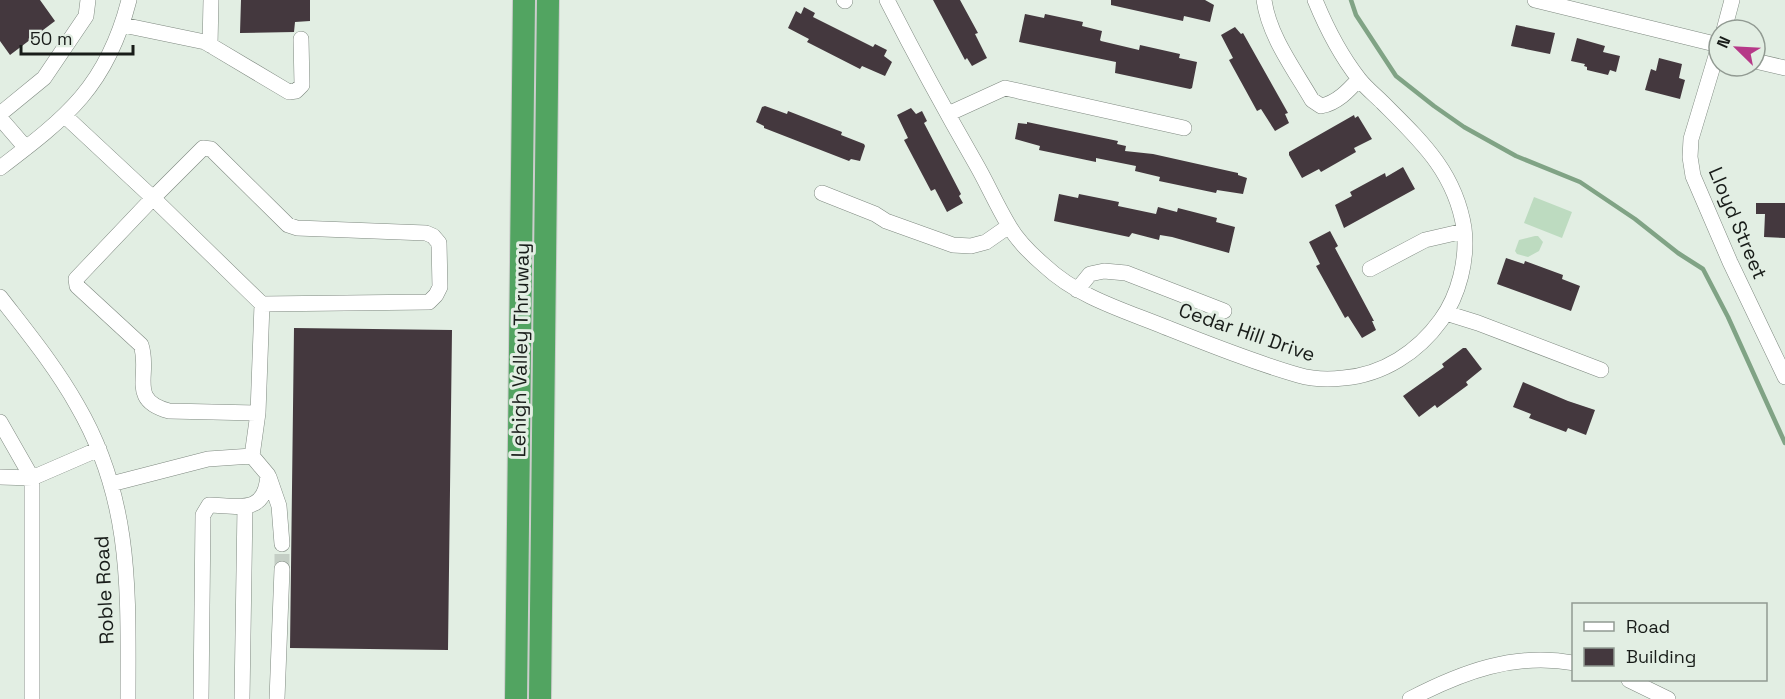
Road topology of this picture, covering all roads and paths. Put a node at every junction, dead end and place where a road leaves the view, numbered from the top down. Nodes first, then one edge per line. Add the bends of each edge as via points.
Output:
1 (88, 0) edge
2 (129, 0) edge
3 (211, 0) edge
4 (524, 0) edge
5 (548, 0) edge
6 (887, 0) edge
7 (1264, 0) edge
8 (1315, 0) edge
9 (1535, 0) edge
10 (1732, 0) edge
11 (1727, 18) edge
12 (123, 25) junction
13 (301, 39) dead end
14 (210, 45) junction
15 (1707, 46) edge
16 (1767, 64) edge
17 (1785, 68) edge
18 (1710, 78) edge
19 (1359, 79) junction
20 (948, 114) junction
21 (0, 116) edge
22 (65, 116) junction
23 (1184, 128) dead end
24 (26, 148) junction
25 (0, 168) edge
26 (822, 193) dead end
27 (153, 198) junction
28 (1009, 226) junction
29 (1464, 231) junction
30 (1370, 269) dead end
31 (1077, 290) junction
32 (0, 297) edge
33 (262, 304) junction
34 (1224, 311) dead end
35 (1446, 313) junction
36 (1601, 370) dead end
37 (1785, 377) edge
38 (258, 413) junction
39 (0, 422) edge
40 (99, 449) junction
41 (252, 456) junction
42 (268, 475) junction
43 (0, 477) edge
44 (32, 478) junction
45 (111, 484) junction
46 (245, 506) junction
47 (282, 544) tunnel mouth
48 (282, 569) tunnel mouth
49 (1572, 663) edge
50 (1631, 681) edge
51 (32, 699) edge
52 (128, 699) edge
53 (201, 699) edge
54 (242, 699) edge
55 (277, 699) edge
56 (516, 699) edge
57 (540, 699) edge
58 (1410, 699) edge
59 (1668, 699) edge

1 - 21 street via 86,16 44,78
2 - 12 street
3 - 14 street
4 - 56 highway, Lehigh Valley Thruway
5 - 57 highway, Lehigh Valley Thruway
6 - 20 street, Cedar Hill Drive
7 - 19 street via 1272,28 1312,100 1321,106 1330,104
8 - 19 street, Cedar Hill Drive
9 - 15 street
10 - 11 street
12 - 14 street
12 - 22 street via 99,75
13 - 14 street via 302,85 289,92
16 - 17 street
18 - 37 street, Lloyd Street via 1691,140 1694,176
19 - 29 street, Cedar Hill Drive via 1442,168 1459,204
20 - 23 street via 1005,88
20 - 28 street, Cedar Hill Drive
21 - 24 street
22 - 24 street
22 - 27 street
24 - 25 street
26 - 28 street via 953,245 986,242
27 - 33 street
27 - 33 street via 203,148 211,149 288,225 426,233 439,243 440,287 429,302
27 - 38 street via 76,279 76,286 141,345 147,401 169,411
28 - 31 street, Cedar Hill Drive via 1041,263
29 - 30 street via 1425,240
29 - 35 street, Cedar Hill Drive via 1461,278
31 - 34 street via 1090,274 1126,273
31 - 35 street, Cedar Hill Drive via 1204,342 1300,376 1323,379 1361,376 1400,359 1419,345
32 - 40 street, Roble Road via 56,370
33 - 38 street
35 - 36 street
38 - 41 street
39 - 44 street
40 - 44 street
40 - 45 street, Roble Road
41 - 42 street
41 - 45 street via 208,459
42 - 46 street via 263,499
42 - 47 street via 279,506
43 - 44 street
44 - 51 street
45 - 52 street, Roble Road via 127,572
46 - 53 street via 210,505 203,515
46 - 54 street
48 - 55 street
49 - 58 street via 1504,662 1454,678
50 - 59 street

